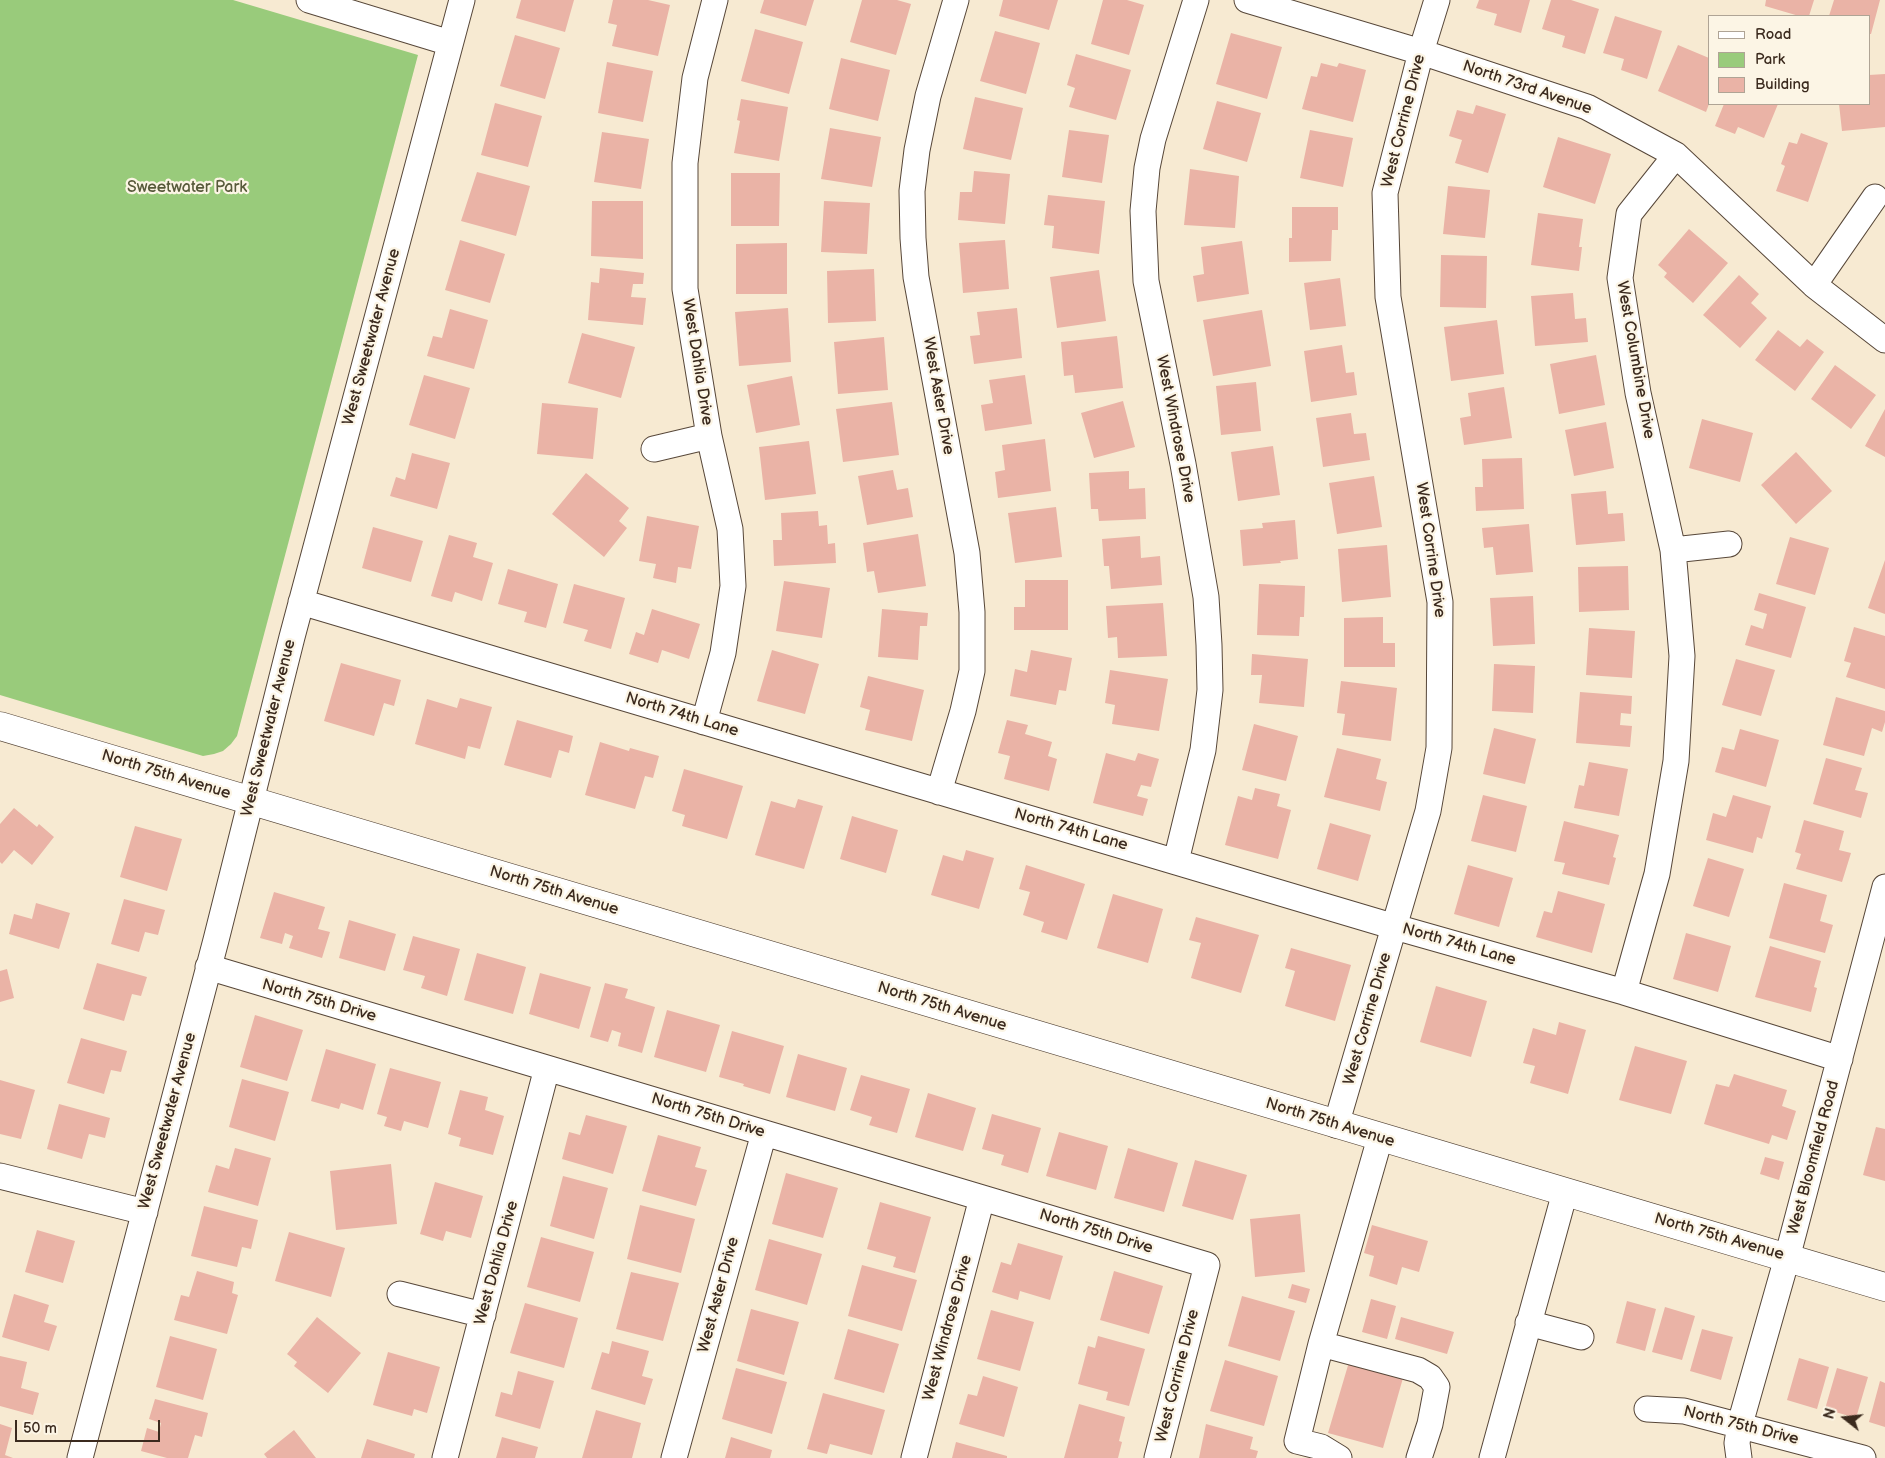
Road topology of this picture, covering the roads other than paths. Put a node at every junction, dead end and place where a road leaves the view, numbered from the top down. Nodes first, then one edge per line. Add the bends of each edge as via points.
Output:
1 (309, 0) edge
2 (462, 0) edge
3 (715, 0) edge
4 (956, 0) edge
5 (1196, 0) edge
6 (1247, 0) edge
7 (1437, 0) edge
8 (450, 42) junction
9 (1421, 52) junction
10 (1676, 155) junction
11 (1876, 197) dead end
12 (1814, 285) junction
13 (1885, 340) edge
14 (709, 436) junction
15 (654, 449) dead end
16 (1729, 544) dead end
17 (1673, 550) junction
18 (301, 602) junction
19 (704, 722) junction
20 (0, 726) edge
21 (939, 792) junction
22 (251, 800) junction
23 (1176, 861) junction
24 (1885, 887) edge
25 (1395, 927) junction
26 (208, 967) junction
27 (1624, 992) junction
28 (1840, 1059) junction
29 (547, 1068) junction
30 (1336, 1125) junction
31 (764, 1133) junction
32 (1380, 1138) junction
33 (0, 1176) edge
34 (1565, 1192) junction
35 (982, 1198) junction
36 (144, 1212) junction
37 (1787, 1258) junction
38 (1207, 1265) joint
39 (1885, 1287) edge
40 (400, 1294) dead end
41 (483, 1315) junction
42 (1528, 1323) junction
43 (1581, 1337) dead end
44 (1321, 1344) junction
45 (1647, 1409) dead end
46 (1740, 1424) junction
47 (1295, 1449) edge
48 (80, 1458) edge
49 (446, 1458) edge
50 (674, 1458) edge
51 (914, 1458) edge
52 (1157, 1458) edge
53 (1339, 1458) edge
54 (1419, 1458) edge
55 (1492, 1458) edge
56 (1738, 1458) edge
57 (1862, 1458) edge

1 - 8 street
2 - 8 street, West Sweetwater Avenue
3 - 14 street, West Dahlia Drive via 695,78 685,163 684,221 685,290
4 - 21 street, West Aster Drive via 928,96 916,150 912,191 916,277 967,553 972,612 972,671
5 - 23 street, West Windrose Drive via 1153,139 1144,210 1146,281 1206,597 1210,690 1204,750
6 - 9 street, North 73rd Avenue
7 - 9 street, West Corrine Drive
8 - 18 street, West Sweetwater Avenue
9 - 10 street, North 73rd Avenue via 1587,107
9 - 25 street, West Corrine Drive via 1385,193 1388,297 1440,602 1440,738 1428,811
10 - 12 street, North 73rd Avenue
10 - 17 street, West Columbine Drive via 1629,214 1620,278 1638,393
11 - 12 street
12 - 13 street, North 73rd Avenue
14 - 15 street
14 - 19 street, West Dahlia Drive via 730,528 733,586 723,653
16 - 17 street
17 - 27 street, West Columbine Drive via 1682,656 1676,761 1657,874
18 - 19 street, North 74th Lane
18 - 22 street, West Sweetwater Avenue
19 - 21 street, North 74th Lane
20 - 22 main road, North 75th Avenue
21 - 23 street, North 74th Lane
22 - 26 street, West Sweetwater Avenue
22 - 30 main road, North 75th Avenue
23 - 25 street, North 74th Lane
24 - 28 street, West Bloomfield Road
25 - 27 street, North 74th Lane
25 - 30 street, West Corrine Drive
26 - 29 street, North 75th Drive
26 - 36 street, West Sweetwater Avenue
27 - 28 street, North 74th Lane
28 - 37 street, West Bloomfield Road
29 - 31 street, North 75th Drive
29 - 41 street, West Dahlia Drive
30 - 32 main road, North 75th Avenue
31 - 35 street, North 75th Drive
31 - 50 street, West Aster Drive
32 - 34 main road, North 75th Avenue
32 - 44 street
33 - 36 street
34 - 37 main road, North 75th Avenue
34 - 42 street
35 - 38 street, North 75th Drive
35 - 51 street, West Windrose Drive
36 - 48 street, West Sweetwater Avenue
37 - 39 main road, North 75th Avenue
37 - 46 street, West Bloomfield Road
38 - 52 street, West Corrine Drive
40 - 41 street
41 - 49 street, West Dahlia Drive
42 - 43 street
42 - 55 street
44 - 47 street
44 - 54 street via 1418,1370 1430,1377 1437,1387
45 - 46 street, North 75th Drive via 1684,1410
46 - 56 street, West Bloomfield Road
46 - 57 street, North 75th Drive
47 - 53 street via 1321,1448

